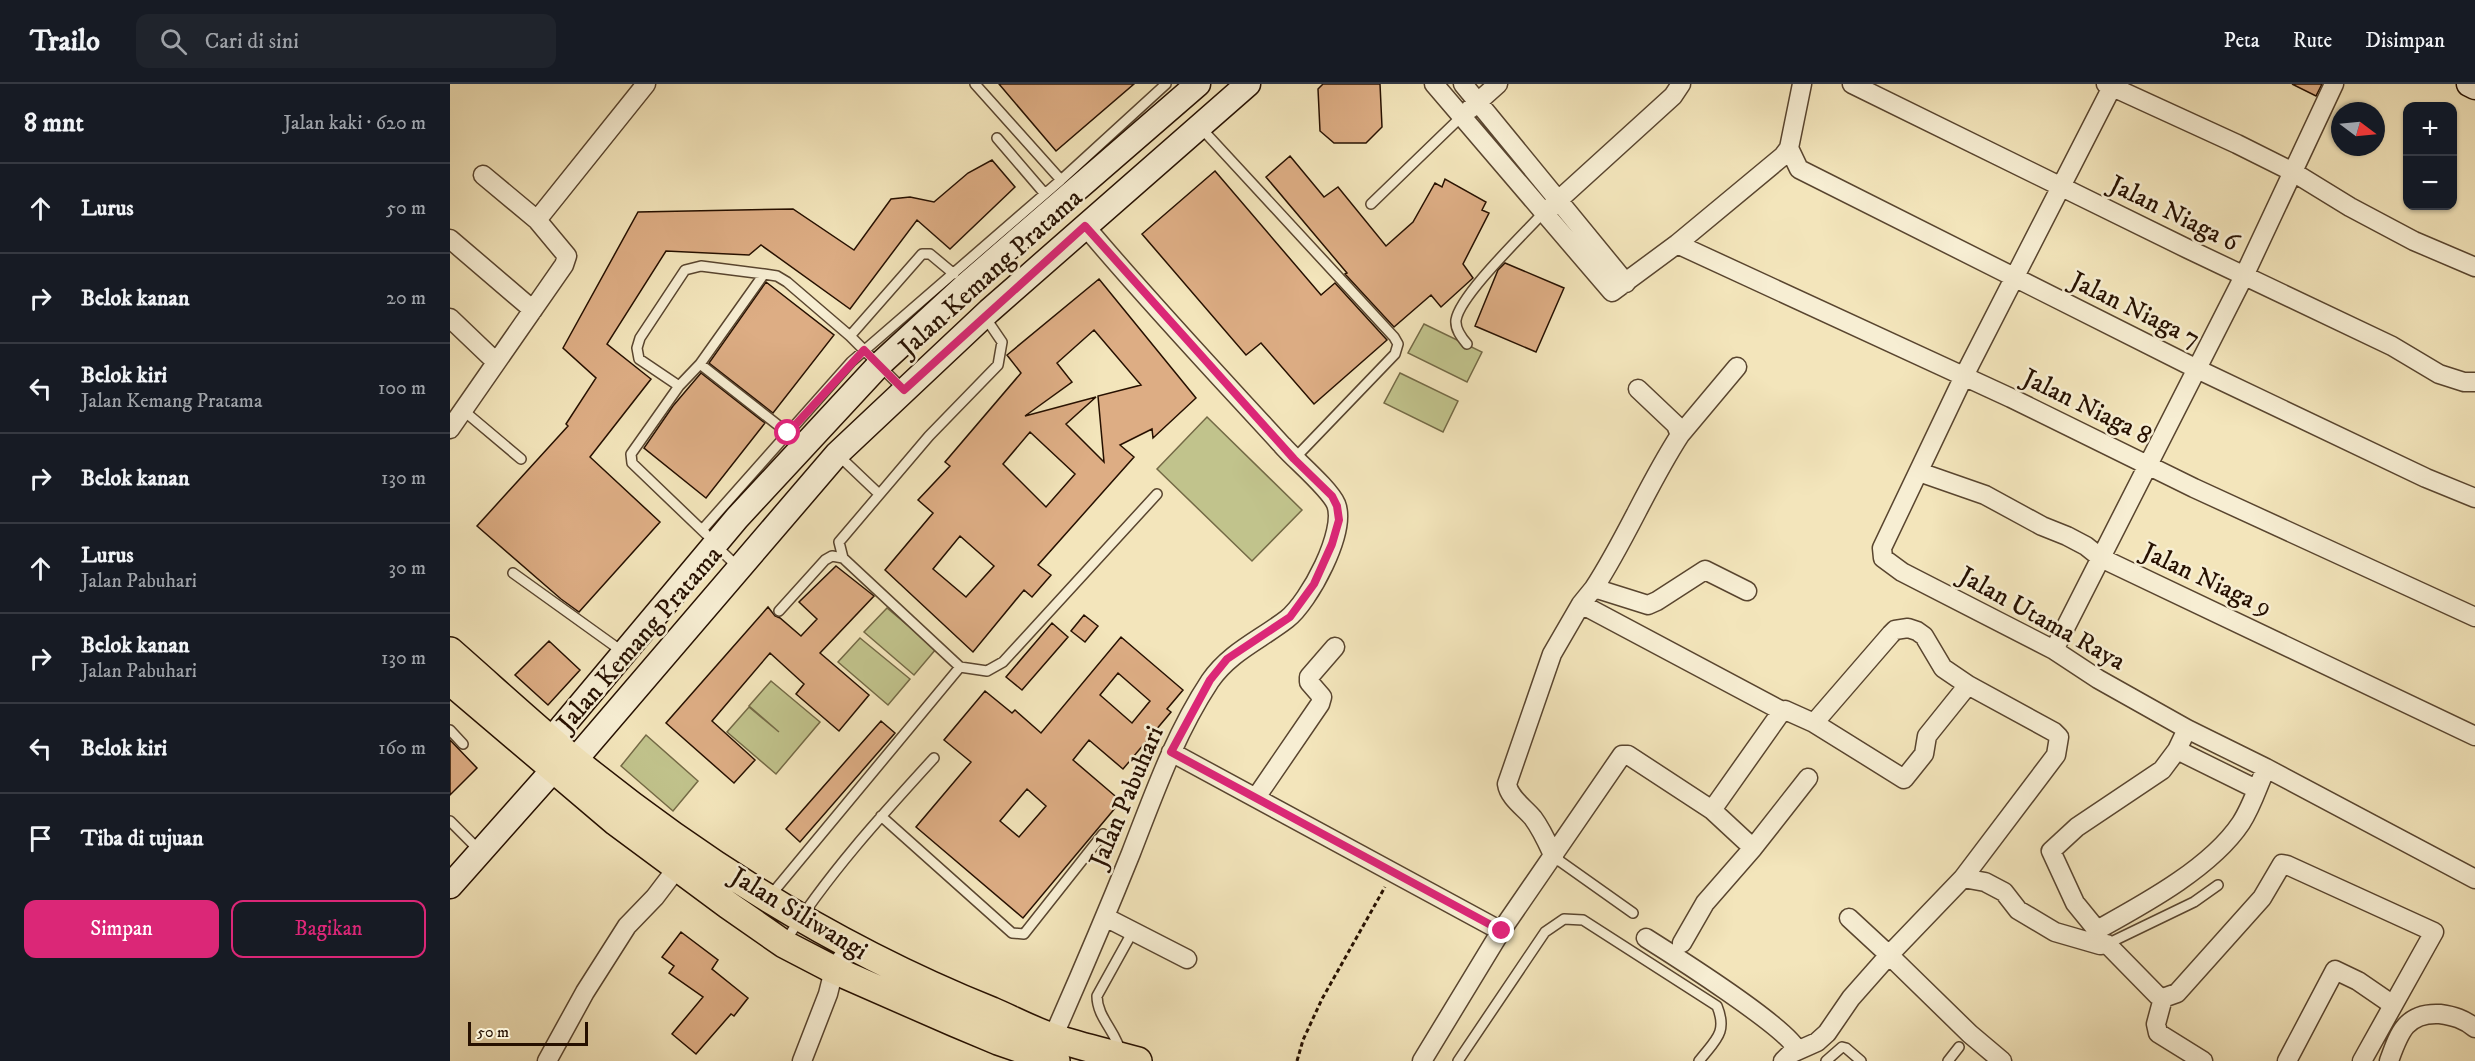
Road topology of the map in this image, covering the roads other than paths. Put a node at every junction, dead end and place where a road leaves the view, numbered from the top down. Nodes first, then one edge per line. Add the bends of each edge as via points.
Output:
1 (646, 84) edge
2 (975, 84) edge
3 (1166, 84) edge
4 (1198, 84) edge
5 (1248, 84) edge
6 (1434, 84) edge
7 (1463, 84) edge
8 (1498, 84) edge
9 (1681, 84) edge
10 (1802, 84) edge
11 (1852, 84) edge
12 (2334, 84) edge
13 (2469, 84) edge
14 (2109, 85) edge
15 (2475, 87) edge
16 (1478, 101) junction
17 (1462, 116) junction
18 (1200, 126) junction
19 (997, 138) dead end
20 (1789, 148) junction
21 (2293, 172) junction
22 (483, 175) dead end
23 (1061, 180) junction
24 (2061, 186) junction
25 (1045, 194) junction
26 (1561, 201) junction
27 (1371, 204) dead end
28 (1543, 213) junction
29 (537, 220) junction
30 (1085, 226) junction
31 (450, 239) edge
32 (1677, 243) junction
33 (2475, 267) edge
34 (764, 274) junction
35 (2244, 276) junction
36 (2013, 278) junction
37 (960, 279) junction
38 (1626, 283) junction
39 (533, 310) junction
40 (987, 314) junction
41 (450, 318) edge
42 (850, 336) junction
43 (899, 344) junction
44 (1467, 344) dead end
45 (871, 358) junction
46 (496, 362) junction
47 (700, 364) junction
48 (1737, 367) dead end
49 (2197, 369) junction
50 (925, 370) junction
51 (1964, 376) junction
52 (2475, 382) edge
53 (679, 386) junction
54 (1638, 389) dead end
55 (904, 390) junction
56 (464, 411) junction
57 (450, 429) edge
58 (788, 433) junction
59 (1680, 435) junction
60 (837, 454) junction
61 (521, 459) dead end
62 (1294, 459) junction
63 (2148, 466) junction
64 (1918, 472) junction
65 (879, 494) junction
66 (1157, 494) dead end
67 (2475, 498) edge
68 (737, 518) junction
69 (708, 537) junction
70 (763, 541) junction
71 (843, 558) junction
72 (2101, 558) junction
73 (739, 568) junction
74 (513, 573) dead end
75 (1594, 588) junction
76 (1747, 591) dead end
77 (1581, 604) junction
78 (779, 611) dead end
79 (653, 615) junction
80 (2475, 617) edge
81 (678, 638) junction
82 (1335, 647) dead end
83 (2054, 650) junction
84 (450, 651) edge
85 (623, 652) junction
86 (960, 667) junction
87 (452, 685) edge
88 (1968, 685) junction
89 (493, 702) junction
90 (1782, 711) junction
91 (570, 716) junction
92 (1814, 723) junction
93 (2187, 729) junction
94 (450, 730) edge
95 (594, 735) junction
96 (2475, 736) edge
97 (551, 740) junction
98 (463, 744) dead end
99 (2177, 750) junction
100 (1171, 752) junction
101 (934, 758) dead end
102 (564, 764) junction
103 (2266, 768) junction
104 (1808, 778) dead end
105 (2256, 789) junction
106 (1257, 796) junction
107 (1712, 810) junction
108 (881, 816) junction
109 (450, 822) edge
110 (1103, 834) dead end
111 (1753, 848) junction
112 (481, 852) junction
113 (1554, 857) junction
114 (677, 867) junction
115 (1963, 878) junction
116 (2475, 879) edge
117 (2218, 885) dead end
118 (450, 886) edge
119 (768, 898) junction
120 (1633, 913) dead end
121 (1105, 917) junction
122 (800, 918) junction
123 (1849, 918) dead end
124 (1133, 931) junction
125 (1502, 931) junction
126 (1646, 938) dead end
127 (1682, 943) dead end
128 (784, 944) junction
129 (2107, 944) junction
130 (850, 947) junction
131 (1889, 955) junction
132 (1187, 959) dead end
133 (834, 970) junction
134 (2163, 998) junction
135 (2393, 1005) junction
136 (2475, 1028) edge
137 (1959, 1047) dead end
138 (1055, 1049) edge
139 (1078, 1053) edge
140 (1790, 1056) edge
141 (1130, 1058) edge
142 (547, 1061) edge
143 (802, 1061) edge
144 (1422, 1061) edge
145 (1458, 1061) edge
146 (1699, 1061) edge
147 (1826, 1061) edge
148 (1862, 1061) edge
149 (1948, 1061) edge
150 (2002, 1061) edge
151 (2203, 1061) edge
152 (2287, 1061) edge
153 (2362, 1061) edge
154 (2389, 1061) edge

1 - 29 street
2 - 23 lane
3 - 23 lane
4 - 37 street, Jalan Kemang Pratama
5 - 18 street, Jalan Kemang Pratama
6 - 17 street
7 - 16 street
8 - 16 street
9 - 26 street via 1673,96
10 - 20 street
11 - 24 street, Jalan Niaga 6
12 - 21 street
13 - 15 street
14 - 21 street
14 - 24 street
16 - 17 street
16 - 26 street
17 - 27 lane
17 - 28 street
18 - 30 street, Jalan Kemang Pratama
18 - 62 lane via 1398,345 1395,354
19 - 25 lane
20 - 32 street
20 - 36 street, Jalan Niaga 7 via 1799,169
21 - 33 street via 2414,241
21 - 35 street
22 - 29 street
23 - 25 lane
24 - 35 street, Jalan Niaga 6
24 - 36 street
25 - 37 lane
26 - 28 street
26 - 38 street
28 - 38 street via 1611,291
28 - 44 lane via 1459,309 1456,322
29 - 39 street via 567,256
30 - 40 street, Jalan Kemang Pratama
30 - 62 street, Jalan Pabuhari
31 - 39 street
32 - 38 street
32 - 51 street, Jalan Niaga 8
34 - 42 lane via 787,282
34 - 47 lane
34 - 53 lane via 701,266 685,270 637,348 639,359
35 - 49 street
35 - 52 street, Jalan Niaga 6 via 2392,346 2439,374
36 - 49 street, Jalan Niaga 7
36 - 51 street
37 - 40 street
37 - 42 lane via 930,254 922,254
37 - 43 street, Jalan Kemang Pratama
37 - 45 lane
39 - 46 street
40 - 50 street, Jalan Kemang Pratama
40 - 65 lane via 1002,342 998,364
41 - 46 street
42 - 45 lane
43 - 45 street, Jalan Kemang Pratama
43 - 50 street
45 - 55 lane
45 - 58 lane
45 - 68 street, Jalan Kemang Pratama
46 - 56 street
47 - 53 lane
47 - 58 lane
48 - 59 street
49 - 63 street
49 - 67 street, Jalan Niaga 7
50 - 55 street, Jalan Kemang Pratama
51 - 63 street, Jalan Niaga 8
51 - 64 street
53 - 69 lane via 633,448 630,458
54 - 59 street via 1676,425
55 - 60 street, Jalan Kemang Pratama
56 - 57 street
56 - 61 lane
58 - 69 lane
59 - 75 street
60 - 65 lane
60 - 70 street, Jalan Kemang Pratama
62 - 100 street, Jalan Pabuhari via 1332,496 1337,506 1339,520 1332,544 1314,584 1290,617 1227,659 1205,689
63 - 72 street
63 - 80 street, Jalan Niaga 8
64 - 72 street, Jalan Niaga 9 via 1992,498 2086,546
64 - 83 street, Jalan Utama Raya via 1882,548 1883,558 1891,566
65 - 71 lane via 839,542
66 - 86 lane via 1003,662 987,671
68 - 69 street, Jalan Kemang Pratama
68 - 70 street
69 - 73 lane
69 - 79 street, Jalan Kemang Pratama
70 - 73 street, Jalan Kemang Pratama
71 - 78 lane via 832,556 825,560
71 - 86 lane
72 - 83 street
72 - 96 street, Jalan Niaga 9
73 - 81 street, Jalan Kemang Pratama
74 - 85 lane
75 - 76 street via 1648,605 1705,570
75 - 77 street
77 - 90 street
77 - 113 street via 1552,654 1507,784 1543,833
79 - 81 street
79 - 85 street, Jalan Kemang Pratama
81 - 95 street, Jalan Kemang Pratama
82 - 106 street via 1308,678 1323,697 1320,704
83 - 93 street, Jalan Utama Raya
84 - 89 main road
85 - 91 street, Jalan Kemang Pratama
86 - 119 lane
87 - 89 main road
88 - 92 street via 1928,736 1924,754 1904,779
88 - 92 street via 1943,668 1924,636 1908,628 1895,630
88 - 115 street via 2054,732 2059,743 2056,755
89 - 97 main road, Jalan Siliwangi
89 - 102 main road, Jalan Siliwangi
90 - 92 street
90 - 107 street
91 - 95 street
91 - 97 street, Jalan Kemang Pratama
93 - 99 street
93 - 103 street, Jalan Utama Raya
94 - 98 lane
95 - 102 street, Jalan Kemang Pratama
97 - 102 main road, Jalan Siliwangi
99 - 105 street
99 - 105 street via 2162,770 2077,826 2051,851 2075,903 2097,930 2163,892 2218,849 2241,822
100 - 106 street
100 - 121 street, Jalan Pabuhari
101 - 108 lane
102 - 112 street, Jalan Kemang Pratama
102 - 114 main road, Jalan Siliwangi via 616,822
102 - 119 main road, Jalan Siliwangi
103 - 105 street
103 - 116 street, Jalan Utama Raya
104 - 111 street
106 - 125 street
107 - 111 street
107 - 113 street via 1628,755 1622,755
108 - 110 lane via 1012,933 1020,935
108 - 122 lane
109 - 112 lane
111 - 127 street via 1705,903
112 - 118 street, Jalan Kemang Pratama
113 - 120 lane
113 - 125 street
114 - 128 main road, Jalan Siliwangi
114 - 142 street via 627,926
115 - 129 street via 1985,882 2004,892 2019,910 2055,932
115 - 131 street
117 - 129 lane via 2194,902
119 - 122 main road, Jalan Siliwangi
121 - 124 street
121 - 138 street, Jalan Pabuhari
122 - 128 lane
122 - 130 main road, Jalan Siliwangi
123 - 131 street
124 - 132 street
124 - 141 lane via 1097,996 1105,1022
125 - 144 street
126 - 140 street via 1788,1037
128 - 133 main road, Jalan Siliwangi
129 - 134 street
130 - 133 street
130 - 138 main road, Jalan Siliwangi
131 - 140 street via 1827,1033
131 - 150 street
133 - 138 main road, Jalan Siliwangi via 998,1041
133 - 143 street
134 - 135 street via 2177,993 2262,898 2278,866 2284,864 2434,932
134 - 151 street via 2156,1024 2158,1034
135 - 152 street via 2336,970
135 - 153 street
136 - 154 street via 2451,1015 2427,1013 2414,1017 2405,1026
137 - 149 lane
138 - 139 main road, Jalan Siliwangi
139 - 141 main road, Jalan Siliwangi
145 - 146 lane via 1545,932 1564,919 1583,920 1717,1006 1723,1020 1719,1036
147 - 148 lane via 1842,1047

